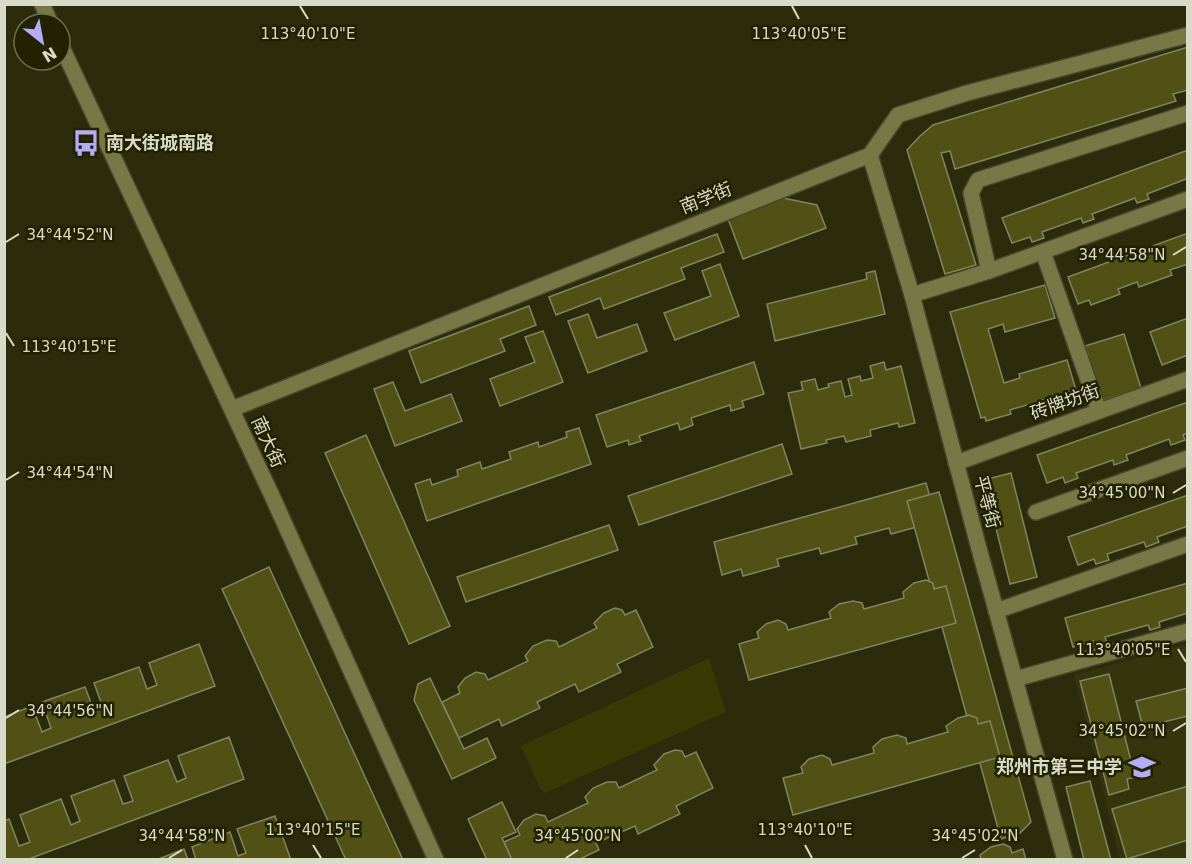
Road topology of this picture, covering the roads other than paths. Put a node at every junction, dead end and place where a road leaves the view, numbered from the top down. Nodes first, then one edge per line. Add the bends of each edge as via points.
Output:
1 (1188, 35) edge
2 (72, 69) edge
3 (1188, 113) edge
4 (870, 155) junction
5 (1188, 199) edge
6 (1043, 252) junction
7 (989, 271) junction
8 (912, 296) junction
9 (1188, 379) edge
10 (232, 409) junction
11 (1098, 411) junction
12 (1188, 458) edge
13 (956, 463) junction
14 (1036, 512) dead end
15 (1188, 544) edge
16 (996, 611) junction
17 (1188, 632) edge
18 (1015, 679) junction
19 (436, 860) edge
20 (1065, 860) edge

1 - 4 street via 898,115
2 - 10 street, 南大街
3 - 7 street via 978,180 971,193
4 - 8 street, 平等街
4 - 10 street, 南学街
5 - 6 street
6 - 7 street
6 - 11 street
7 - 8 street
8 - 13 street, 平等街
9 - 11 street, 砖牌坊街
10 - 19 street, 南大街
11 - 13 street, 砖牌坊街
12 - 14 street
13 - 16 street, 平等街
15 - 16 street
16 - 18 street, 平等街
17 - 18 street
18 - 20 street, 平等街

